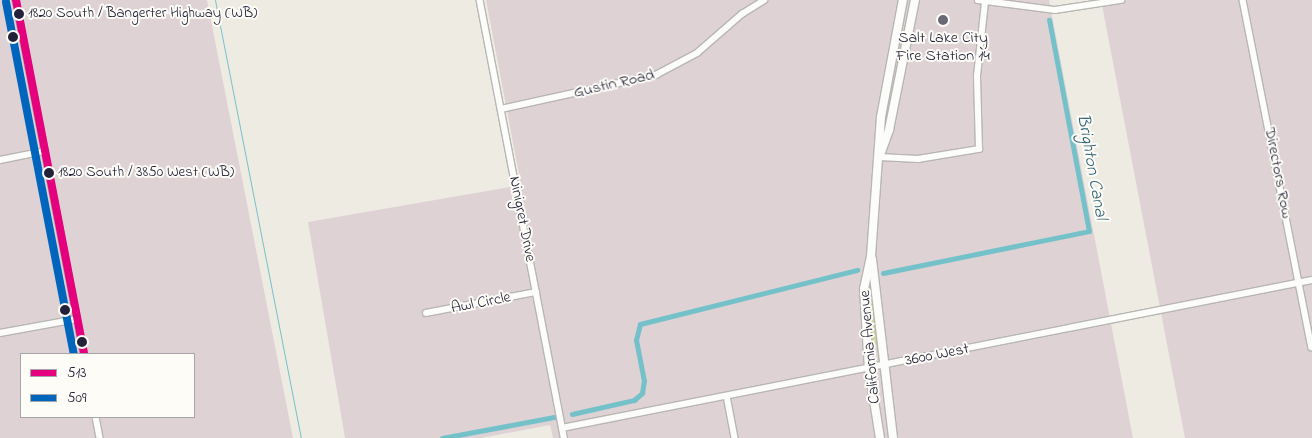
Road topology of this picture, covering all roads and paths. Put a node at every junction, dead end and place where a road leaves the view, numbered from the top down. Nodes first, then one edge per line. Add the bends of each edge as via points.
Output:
1 (16, 0) edge
2 (480, 0) edge
3 (764, 0) edge
4 (904, 0) edge
5 (915, 0) edge
6 (978, 0) edge
7 (1121, 0) edge
8 (1244, 0) edge
9 (985, 2) junction
10 (501, 108) junction
11 (45, 151) junction
12 (880, 157) junction
13 (0, 160) edge
14 (871, 256) junction
15 (1312, 280) edge
16 (1299, 282) junction
17 (536, 292) junction
18 (426, 313) dead end
19 (77, 319) junction
20 (0, 334) edge
21 (1312, 347) edge
22 (84, 353) edge
23 (882, 366) junction
24 (869, 369) junction
25 (727, 396) junction
26 (96, 418) edge
27 (562, 428) junction
28 (100, 438) edge
29 (564, 438) edge
30 (735, 438) edge
31 (880, 438) edge
32 (893, 438) edge

1 - 11 street
2 - 10 street, Ninigret Drive
3 - 10 street, Gustin Road via 742,14 697,53 656,75
4 - 12 main road, California Avenue via 881,118
5 - 12 main road, California Avenue via 889,130
6 - 9 street
7 - 9 street via 1055,10
8 - 16 street, Directors Row
9 - 12 street via 977,76 979,149 918,159
10 - 17 street, Ninigret Drive
11 - 13 street
11 - 19 street
12 - 14 main road, California Avenue
14 - 23 main road, California Avenue via 877,284
14 - 24 main road, California Avenue via 864,289
15 - 16 street, 3600 West
16 - 21 street, Directors Row
16 - 23 street, 3600 West
17 - 18 street, Awl Circle
17 - 27 street, Ninigret Drive
19 - 20 street
19 - 22 street
23 - 24 street, 3600 West
23 - 32 main road, California Avenue
24 - 25 street, 3600 West
24 - 31 main road, California Avenue
25 - 27 street, 3600 West
25 - 30 street
26 - 28 street
27 - 29 street, Ninigret Drive

